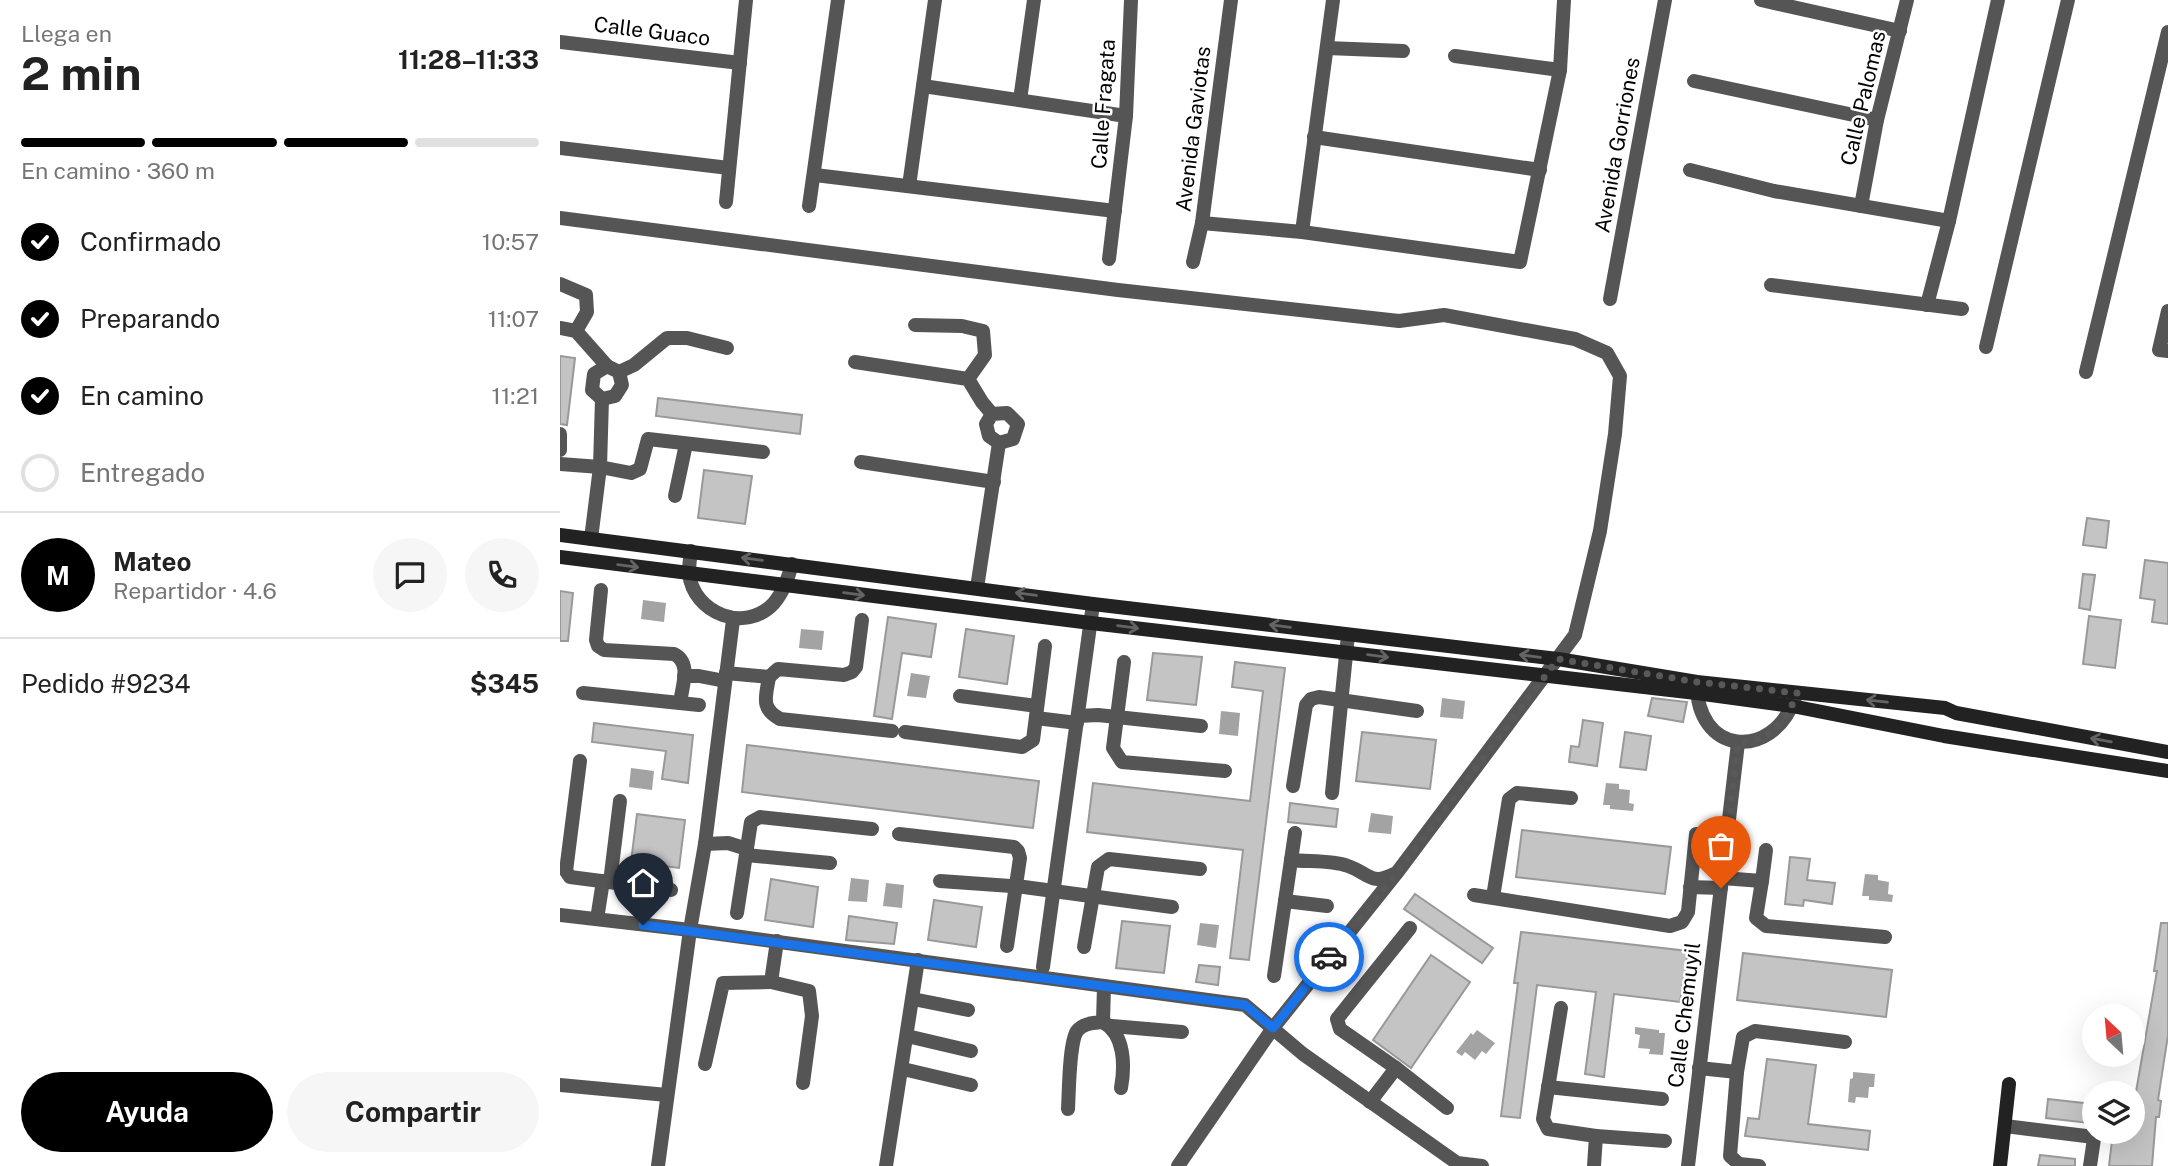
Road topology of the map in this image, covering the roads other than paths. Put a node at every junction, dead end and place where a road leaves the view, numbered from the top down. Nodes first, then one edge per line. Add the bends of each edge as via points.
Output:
1 (746, 0) edge
2 (838, 0) edge
3 (935, 0) edge
4 (1034, 0) edge
5 (1131, 0) edge
6 (1231, 0) edge
7 (1333, 0) edge
8 (1564, 0) edge
9 (1665, 0) edge
10 (1760, 0) edge
11 (1907, 0) edge
12 (1998, 0) edge
13 (2068, 0) edge
14 (1899, 31) junction
15 (2168, 32) edge
16 (560, 42) edge
17 (1327, 48) junction
18 (1403, 51) dead end
19 (1455, 56) dead end
20 (740, 63) junction
21 (1560, 71) junction
22 (1694, 81) dead end
23 (923, 86) junction
24 (1020, 100) junction
25 (1126, 116) junction
26 (1877, 120) junction
27 (1314, 137) junction
28 (560, 148) edge
29 (729, 168) junction
30 (1540, 170) junction
31 (1690, 170) dead end
32 (815, 175) junction
33 (909, 186) junction
34 (726, 202) dead end
35 (809, 206) dead end
36 (1861, 206) junction
37 (1115, 211) junction
38 (560, 218) edge
39 (1949, 221) junction
40 (1202, 223) junction
41 (1302, 232) junction
42 (1109, 259) dead end
43 (1193, 262) dead end
44 (560, 285) edge
45 (1771, 285) dead end
46 (1610, 299) dead end
47 (1927, 305) junction
48 (1962, 309) dead end
49 (2168, 311) edge
50 (915, 325) dead end
51 (560, 328) edge
52 (576, 331) junction
53 (1986, 346) dead end
54 (727, 348) dead end
55 (2168, 351) edge
56 (855, 362) dead end
57 (613, 369) junction
58 (2086, 372) dead end
59 (968, 379) junction
60 (602, 399) junction
61 (992, 414) junction
62 (560, 434) edge
63 (999, 443) junction
64 (686, 444) junction
65 (560, 450) edge
66 (763, 452) dead end
67 (862, 462) dead end
68 (560, 464) edge
69 (600, 467) junction
70 (994, 482) junction
71 (675, 496) dead end
72 (560, 535) edge
73 (592, 539) junction
74 (691, 551) junction
75 (560, 557) edge
76 (792, 564) junction
77 (689, 573) junction
78 (786, 585) junction
79 (977, 588) junction
80 (601, 590) dead end
81 (1093, 604) junction
82 (733, 620) junction
83 (862, 620) dead end
84 (1091, 623) junction
85 (1348, 635) junction
86 (1045, 646) dead end
87 (1347, 653) junction
88 (1558, 659) junction
89 (1124, 662) dead end
90 (691, 676) junction
91 (1544, 676) junction
92 (726, 677) junction
93 (769, 677) junction
94 (1696, 688) junction
95 (583, 693) dead end
96 (960, 696) dead end
97 (1343, 700) junction
98 (1795, 700) junction
99 (680, 703) junction
100 (699, 705) dead end
101 (1418, 711) dead end
102 (1037, 712) junction
103 (1116, 718) junction
104 (1077, 719) junction
105 (1201, 726) dead end
106 (1738, 743) junction
107 (2168, 752) edge
108 (580, 761) dead end
109 (1225, 771) dead end
110 (2168, 771) edge
111 (1293, 786) dead end
112 (1332, 793) dead end
113 (1571, 798) dead end
114 (620, 801) dead end
115 (872, 829) dead end
116 (1295, 833) dead end
117 (899, 834) dead end
118 (1696, 834) dead end
119 (705, 844) junction
120 (1766, 850) dead end
121 (746, 852) junction
122 (1291, 860) junction
123 (830, 863) dead end
124 (1200, 869) dead end
125 (1396, 874) junction
126 (940, 881) dead end
127 (1762, 881) junction
128 (1721, 883) junction
129 (605, 887) junction
130 (1015, 887) junction
131 (1690, 887) junction
132 (671, 890) dead end
133 (1053, 892) junction
134 (1474, 895) dead end
135 (1093, 897) junction
136 (1493, 897) junction
137 (1285, 901) junction
138 (1326, 906) dead end
139 (1172, 907) dead end
140 (737, 914) dead end
141 (560, 915) edge
142 (597, 919) junction
143 (1410, 928) dead end
144 (690, 930) junction
145 (1885, 937) dead end
146 (777, 941) junction
147 (1007, 946) dead end
148 (1084, 947) dead end
149 (918, 960) junction
150 (1043, 967) dead end
151 (1274, 976) dead end
152 (771, 982) junction
153 (1104, 986) junction
154 (913, 999) junction
155 (1561, 1008) dead end
156 (968, 1010) dead end
157 (1107, 1024) junction
158 (1273, 1028) junction
159 (1182, 1032) dead end
160 (907, 1036) junction
161 (1845, 1042) dead end
162 (971, 1051) dead end
163 (705, 1064) dead end
164 (1396, 1068) junction
165 (1699, 1068) junction
166 (903, 1069) junction
167 (1737, 1072) junction
168 (803, 1083) dead end
169 (2009, 1084) dead end
170 (560, 1085) edge
171 (971, 1086) dead end
172 (1548, 1087) junction
173 (1121, 1088) dead end
174 (667, 1095) junction
175 (1662, 1099) dead end
176 (1370, 1102) junction
177 (1447, 1108) dead end
178 (1068, 1110) dead end
179 (2005, 1126) junction
180 (2082, 1134) edge
181 (1596, 1136) junction
182 (1665, 1141) dead end
183 (2094, 1144) edge
184 (658, 1166) edge
185 (886, 1166) edge
186 (1178, 1166) edge
187 (1482, 1166) edge
188 (1594, 1166) edge
189 (1688, 1166) edge
190 (1759, 1166) edge
191 (2000, 1166) edge
192 (2090, 1166) edge

1 - 20 street
2 - 32 street
3 - 23 street
4 - 24 street
5 - 25 street, Calle Fragata
6 - 40 street, Avenida Gaviotas
7 - 17 street
8 - 21 street
9 - 46 street, Avenida Gorriones
10 - 14 street
11 - 14 street, Calle Palomas
12 - 39 street
13 - 53 street
14 - 26 street, Calle Palomas
15 - 58 street
16 - 20 street, Calle Guaco
17 - 18 street
17 - 27 street
19 - 21 street
20 - 29 street
21 - 30 street
22 - 26 street
23 - 24 street
23 - 33 street
24 - 25 street
25 - 37 street, Calle Fragata
26 - 36 street, Calle Palomas
27 - 30 street
27 - 41 street
28 - 29 street
29 - 34 street
30 - 41 street via 1520,262
31 - 36 street
32 - 33 street
32 - 35 street
33 - 37 street
36 - 39 street
37 - 42 street, Calle Fragata
38 - 88 street via 1132,292 1399,321 1444,316 1575,339 1607,353 1620,376 1600,531 1576,635
39 - 47 street
40 - 41 street
40 - 43 street, Avenida Gaviotas
44 - 52 street via 586,295 587,312
45 - 47 street
47 - 48 street
49 - 55 street via 2159,350
50 - 59 street via 982,331 985,355
51 - 52 street
52 - 57 street
54 - 57 street via 667,338 634,365
56 - 59 street
57 - 60 street via 622,385 615,396
57 - 60 street via 594,374 592,390
59 - 61 street
60 - 69 street
61 - 63 street via 986,425 989,436
61 - 63 street via 1007,413 1018,424 1013,439
62 - 65 street
63 - 70 street
64 - 66 street
64 - 69 street via 648,439 640,468 631,473
64 - 71 street
67 - 70 street
68 - 69 street
69 - 73 street
70 - 79 street
72 - 73 main road
73 - 74 main road
76 -> 74 main road
74 - 77 street
75 -> 77 main road
76 - 78 street
76 - 79 main road
77 - 78 main road
77 - 82 street via 706,607
78 - 82 street via 772,605 751,617
78 -> 84 main road
81 -> 79 main road
80 - 90 street via 598,646 674,654 682,658
81 - 84 street
85 -> 81 main road
82 - 92 street
83 - 93 street via 852,672 778,669
84 -> 87 main road
84 - 104 street
85 - 87 street
88 -> 85 main road
86 - 102 street
87 -> 91 main road
87 - 97 street
88 - 91 street
88 - 94 main road
89 - 103 street
90 - 92 street
90 - 99 street
91 - 94 main road
91 - 125 street
92 - 93 street
92 - 119 street
93 - 102 street via 765,704 769,713 780,719 1022,747 1033,740
94 - 98 main road
94 - 106 street via 1702,716 1710,727
95 - 99 street
96 - 102 street
97 - 101 street
97 - 111 street via 1319,697 1306,705
97 - 112 street
98 - 106 street via 1772,733
107 -> 98 main road via 1945,708
98 - 110 main road via 1944,736
99 - 100 street
102 - 104 street
103 - 104 street
103 - 105 street
103 - 109 street via 1113,748 1122,762
104 - 133 street
106 - 128 street, Calle Chemuyil
108 - 129 street via 566,871 570,877
113 - 136 street via 1517,793 1508,799
114 - 129 street
115 - 121 street via 760,817 751,822
116 - 122 street
117 - 130 street via 1014,847 1020,858
118 - 131 street
119 - 121 street via 728,843
119 - 144 street
120 - 127 street
121 - 123 street
121 - 140 street
122 - 125 street via 1348,866 1381,881
122 - 137 street
124 - 135 street via 1109,859 1098,867
125 - 158 street
126 - 130 street
127 - 128 street
127 - 145 street via 1755,918 1766,926
128 - 131 street
128 - 165 street, Calle Chemuyil
129 - 132 street
129 - 142 street
130 - 133 street
130 - 147 street
131 - 136 street via 1688,912 1682,922 1670,926
133 - 135 street
133 - 150 street
134 - 136 street
135 - 139 street
135 - 148 street
137 - 138 street
137 - 151 street
141 - 142 street
142 - 144 street
143 - 164 street via 1337,1019 1340,1029
144 - 146 street
144 - 174 street
146 - 149 street
146 - 152 street
149 - 153 street
149 - 154 street
152 - 163 street via 723,983
152 - 168 street via 809,991 812,1016
153 - 157 street
153 - 158 street via 1245,1005
154 - 156 street
154 - 160 street
155 - 172 street
157 - 159 street
157 - 173 street via 1122,1049
157 - 178 street via 1087,1024 1077,1031
158 - 176 street
158 - 186 street
160 - 162 street
160 - 166 street
161 - 167 street via 1755,1031 1743,1037
164 - 176 street
164 - 177 street
165 - 167 street
165 - 189 street, Calle Chemuyil
166 - 171 street
166 - 185 street
167 - 190 street via 1730,1156 1739,1164
169 - 179 main road
170 - 174 street
172 - 175 street
172 - 181 street via 1544,1125
174 - 184 street
176 - 187 street via 1457,1163
179 - 180 street
179 - 191 main road
181 - 182 street
181 - 188 street
183 - 192 street

